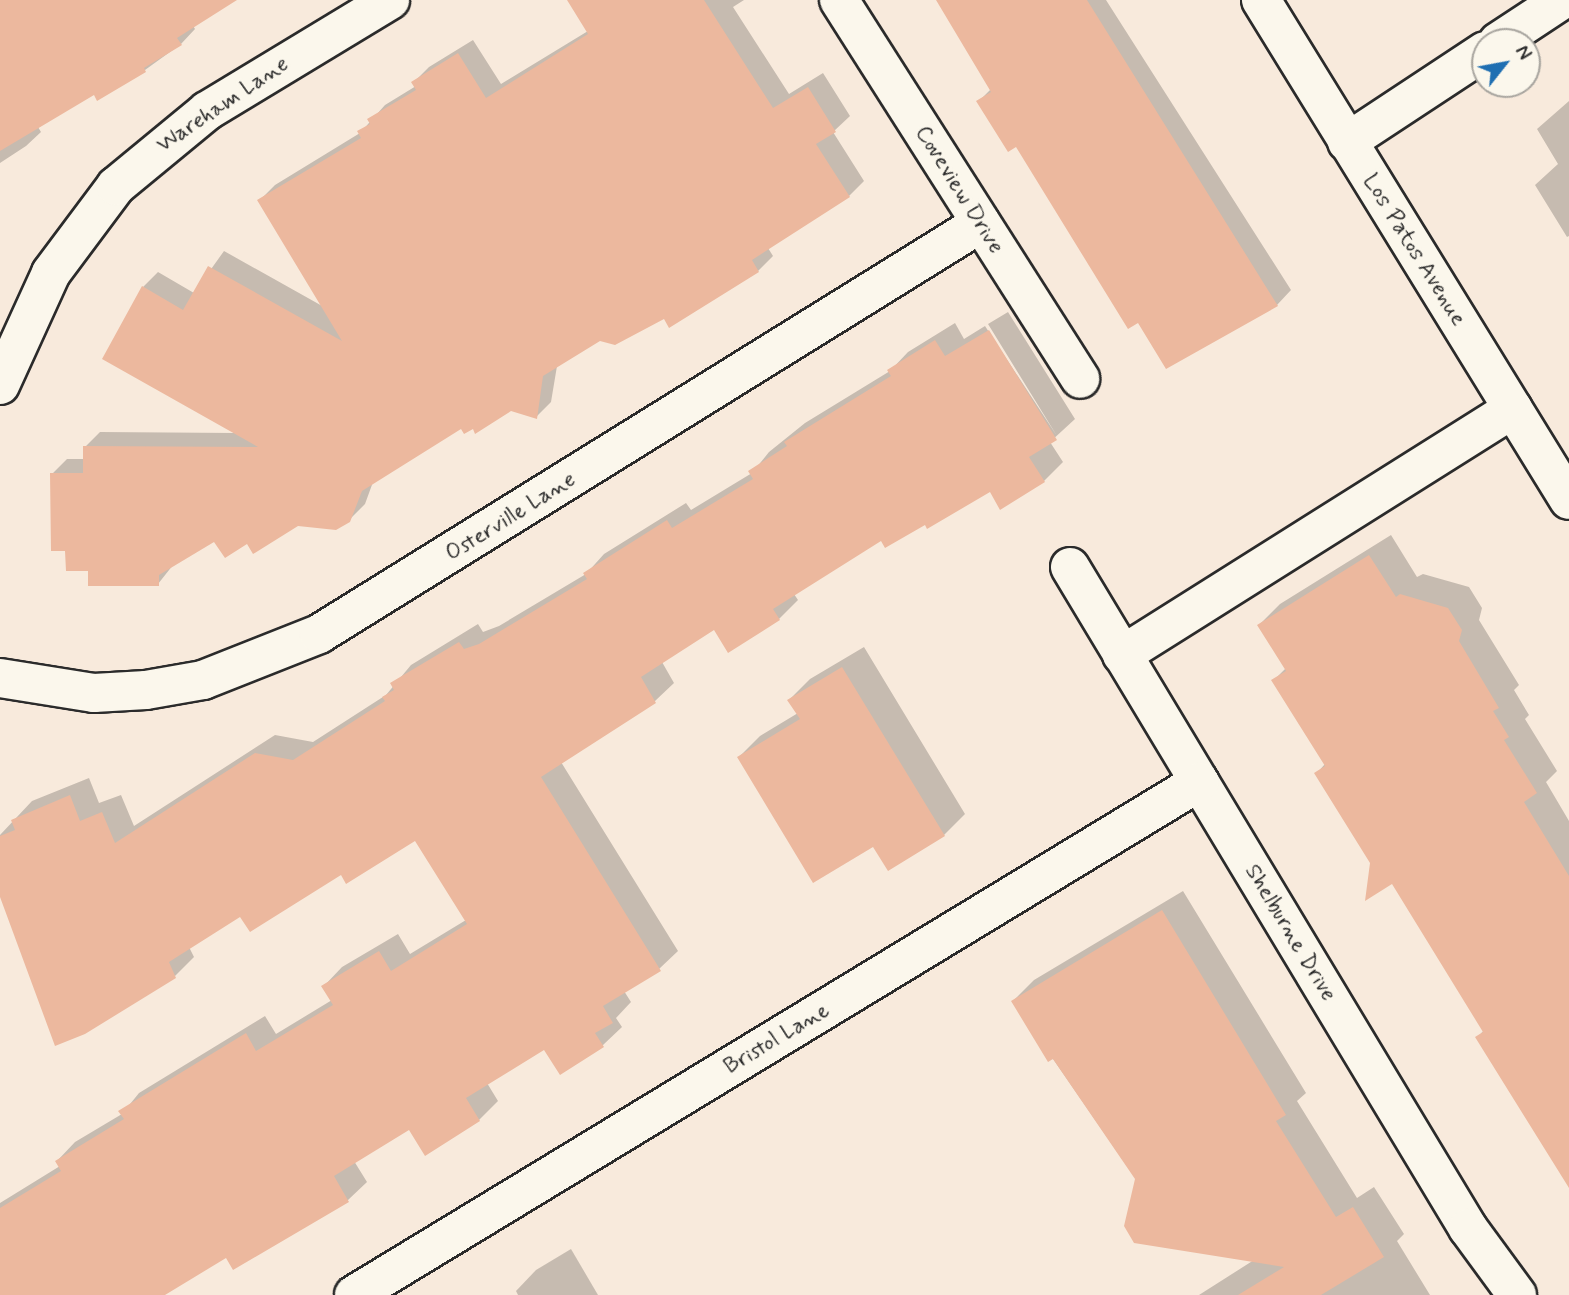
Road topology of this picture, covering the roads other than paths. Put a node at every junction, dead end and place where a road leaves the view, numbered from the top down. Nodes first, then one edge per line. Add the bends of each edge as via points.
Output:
1 (390, 0) edge
2 (839, 0) edge
3 (1261, 0) edge
4 (1562, 0) edge
5 (1519, 28) edge
6 (1471, 60) edge
7 (1347, 142) junction
8 (981, 223) junction
9 (1080, 379) dead end
10 (0, 385) edge
11 (1513, 409) junction
12 (1569, 500) edge
13 (1070, 567) dead end
14 (1122, 656) junction
15 (0, 678) edge
16 (1199, 782) junction
17 (354, 1295) edge
18 (1517, 1295) edge

1 - 10 street, Wareham Lane via 207,111 116,186 51,273
2 - 8 street, Coveview Drive
3 - 7 street, Los Patos Avenue
4 - 5 street
6 - 7 street
7 - 11 street, Los Patos Avenue
8 - 9 street, Coveview Drive
8 - 15 street, Osterville Lane via 319,635 203,680 146,690 94,693
11 - 12 street, Los Patos Avenue
11 - 14 street
13 - 14 street, Shelburne Drive
14 - 16 street, Shelburne Drive
16 - 17 street, Bristol Lane
16 - 18 street, Shelburne Drive via 1468,1228

